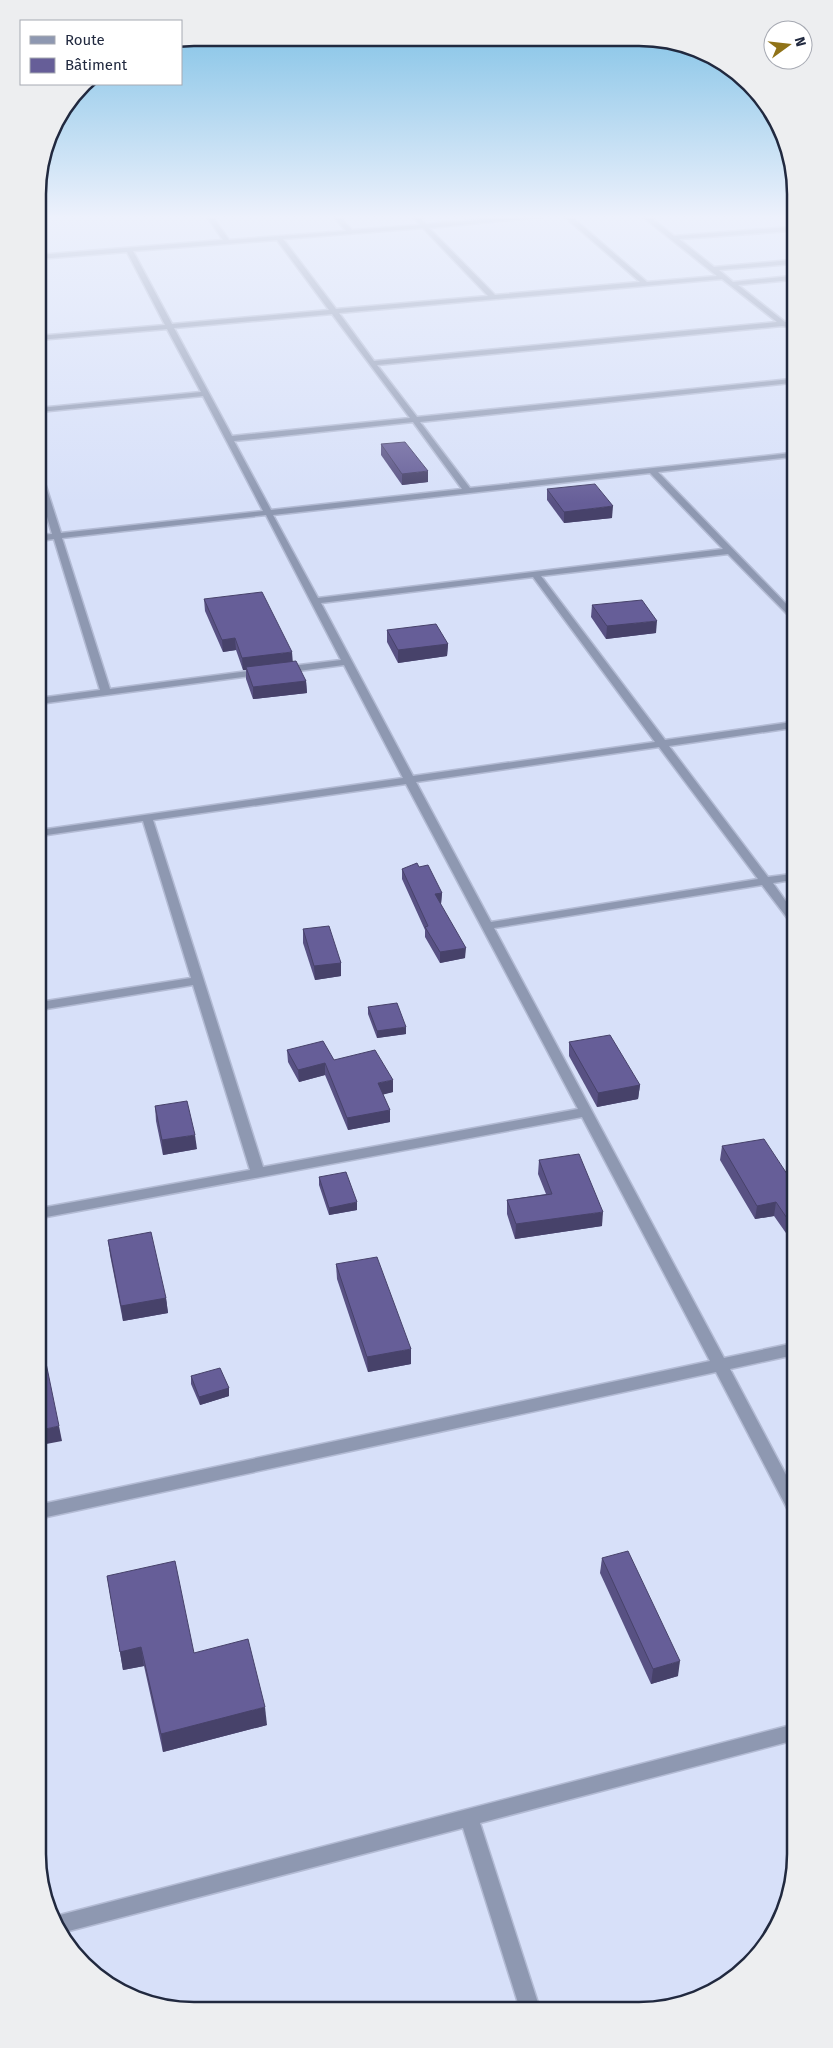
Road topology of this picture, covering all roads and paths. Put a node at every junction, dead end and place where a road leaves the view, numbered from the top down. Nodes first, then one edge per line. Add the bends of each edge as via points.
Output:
1 (334, 312) edge
2 (163, 313) edge
3 (327, 313) edge
4 (771, 313) edge
5 (787, 324) edge
6 (170, 326) junction
7 (47, 337) edge
8 (372, 363) junction
9 (787, 381) edge
10 (206, 394) junction
11 (47, 409) edge
12 (414, 420) junction
13 (229, 439) junction
14 (787, 454) edge
15 (652, 470) junction
16 (467, 490) junction
17 (47, 502) edge
18 (268, 512) junction
19 (57, 536) junction
20 (47, 537) edge
21 (729, 550) junction
22 (536, 574) junction
23 (315, 601) junction
24 (787, 611) edge
25 (347, 662) junction
26 (106, 693) junction
27 (47, 700) edge
28 (787, 726) edge
29 (662, 744) junction
30 (410, 780) junction
31 (147, 817) junction
32 (47, 832) edge
33 (787, 878) edge
34 (766, 882) junction
35 (787, 910) edge
36 (487, 926) junction
37 (198, 981) junction
38 (47, 1005) edge
39 (586, 1112) junction
40 (258, 1173) junction
41 (46, 1211) edge
42 (786, 1351) edge
43 (720, 1365) junction
44 (786, 1490) edge
45 (46, 1510) edge
46 (786, 1734) edge
47 (469, 1817) junction
48 (64, 1923) edge
49 (528, 2002) edge

1 - 8 street
2 - 6 street
3 - 6 street
4 - 5 street
5 - 8 street
6 - 7 street
6 - 10 street
8 - 12 street
9 - 12 street
10 - 11 street
10 - 13 street
12 - 13 street
12 - 16 street
13 - 18 street
14 - 15 street
15 - 16 street
15 - 21 street
16 - 18 street
17 - 19 street
18 - 19 street
18 - 23 street
19 - 20 street
19 - 26 street
21 - 22 street
21 - 24 street
22 - 23 street
22 - 29 street
23 - 25 street
25 - 26 street
25 - 30 street
26 - 27 street
28 - 29 street
29 - 30 street
29 - 34 street
30 - 31 street
30 - 36 street
31 - 32 street
31 - 37 street
33 - 34 street
34 - 35 street
34 - 36 street
36 - 39 street
37 - 38 street
37 - 40 street
39 - 40 street
39 - 43 street
40 - 41 street
42 - 43 street
43 - 44 street
43 - 45 street
46 - 47 street
47 - 48 street
47 - 49 street

